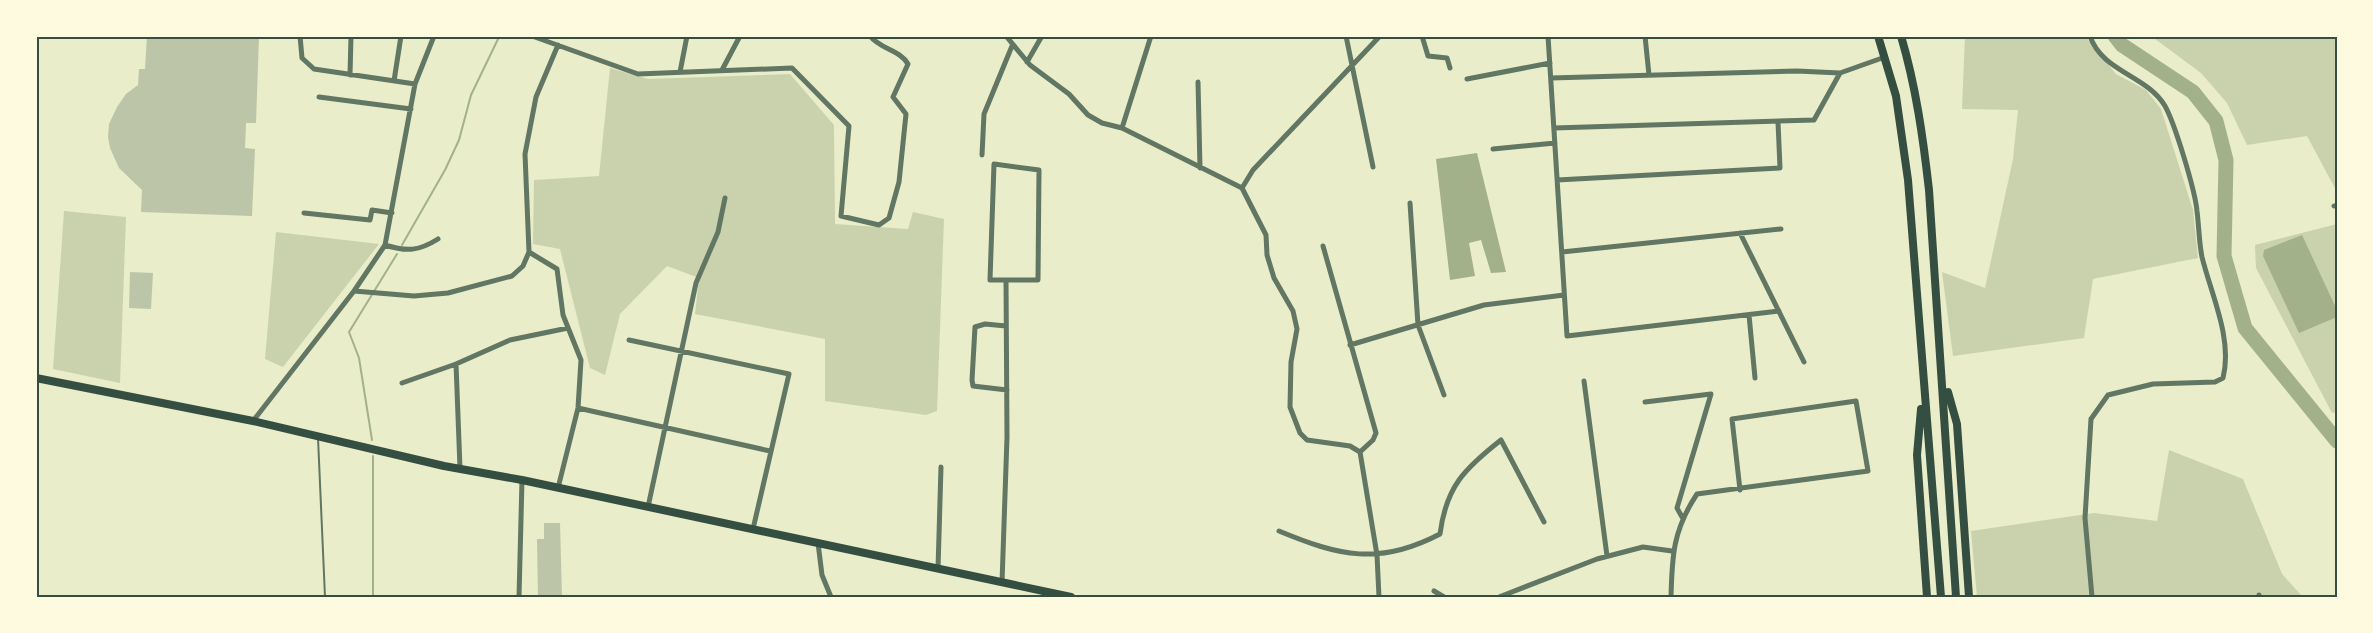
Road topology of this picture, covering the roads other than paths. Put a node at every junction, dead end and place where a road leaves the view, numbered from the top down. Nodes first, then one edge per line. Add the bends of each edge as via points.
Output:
1 (300, 36) edge
2 (351, 36) edge
3 (401, 36) edge
4 (434, 36) edge
5 (532, 36) edge
6 (687, 36) edge
7 (740, 36) edge
8 (870, 36) edge
9 (1006, 36) edge
10 (1042, 36) edge
11 (1151, 36) edge
12 (1346, 36) edge
13 (1380, 36) edge
14 (1422, 36) edge
15 (1548, 36) edge
16 (1645, 36) edge
17 (1878, 36) edge
18 (1901, 36) edge
19 (2090, 36) edge
20 (558, 45) junction
21 (1012, 46) junction
22 (1885, 57) junction
23 (1027, 62) junction
24 (1550, 63) junction
25 (1352, 68) junction
26 (1450, 68) dead end
27 (722, 70) junction
28 (681, 72) junction
29 (1840, 73) junction
30 (350, 75) junction
31 (1648, 75) junction
32 (1551, 78) junction
33 (1467, 79) dead end
34 (394, 81) junction
35 (1198, 82) dead end
36 (415, 84) junction
37 (319, 97) dead end
38 (411, 110) junction
39 (1778, 122) junction
40 (1122, 128) junction
41 (1554, 128) junction
42 (1555, 143) junction
43 (1493, 149) dead end
44 (982, 155) dead end
45 (1373, 167) dead end
46 (1200, 168) junction
47 (1557, 180) junction
48 (1242, 188) junction
49 (725, 198) dead end
50 (1410, 203) dead end
51 (304, 213) dead end
52 (392, 213) junction
53 (1781, 229) dead end
54 (1740, 233) junction
55 (438, 239) dead end
56 (385, 245) junction
57 (1323, 246) dead end
58 (529, 252) junction
59 (1562, 252) junction
60 (1006, 280) junction
61 (354, 291) junction
62 (1564, 295) junction
63 (1779, 311) junction
64 (1749, 315) junction
65 (1418, 325) junction
66 (1006, 326) junction
67 (568, 328) junction
68 (629, 340) dead end
69 (1350, 345) junction
70 (682, 352) junction
71 (1804, 362) dead end
72 (456, 364) junction
73 (36, 378) edge
74 (1755, 378) dead end
75 (1943, 378) junction
76 (1923, 380) junction
77 (1584, 381) dead end
78 (402, 383) dead end
79 (1007, 390) junction
80 (1444, 395) dead end
81 (1646, 402) dead end
82 (578, 408) junction
83 (253, 421) junction
84 (665, 429) junction
85 (318, 435) junction
86 (770, 451) junction
87 (1360, 452) junction
88 (941, 467) dead end
89 (460, 468) junction
90 (522, 480) junction
91 (558, 488) junction
92 (1740, 490) junction
93 (648, 507) junction
94 (1682, 517) junction
95 (1544, 522) dead end
96 (753, 529) junction
97 (1279, 531) dead end
98 (818, 543) junction
99 (1672, 551) junction
100 (1377, 555) junction
101 (1606, 556) junction
102 (938, 569) junction
103 (1002, 583) junction
104 (1434, 591) dead end
105 (1051, 595) edge
106 (325, 597) edge
107 (519, 597) edge
108 (831, 597) edge
109 (1071, 597) edge
110 (1379, 597) edge
111 (1444, 597) edge
112 (1499, 597) edge
113 (1671, 597) edge
114 (1927, 597) edge
115 (1941, 597) edge
116 (1956, 597) edge
117 (1969, 597) edge
118 (2092, 597) edge

1 - 30 street via 302,58 314,69
2 - 30 street
3 - 34 street
4 - 36 street
5 - 20 street
6 - 28 street
7 - 27 street
8 - 27 street via 908,64 893,96 906,114 899,182 889,218 883,224 846,219 840,214 849,126 792,68
9 - 21 street
10 - 23 street
11 - 40 street
12 - 25 street
13 - 25 street
14 - 26 street via 1428,56 1447,58
15 - 24 street
16 - 31 street
17 - 22 main road
18 - 75 main road via 1922,128
19 - 118 street via 2092,45 2118,71 2147,85 2165,106 2197,210 2198,235 2222,331 2226,368 2223,378 2215,382 2152,384 2108,395 2091,419 2085,518
20 - 28 street via 638,74
20 - 58 street via 536,97 525,154
21 - 23 street
21 - 44 street via 984,114
22 - 29 street
22 - 76 main road via 1896,96 1908,180
23 - 40 street via 1069,94 1088,115
24 - 32 street
24 - 33 street
25 - 45 street
25 - 48 street via 1252,170
27 - 28 street
29 - 31 street
29 - 39 street via 1814,120
30 - 34 street
31 - 32 street
32 - 41 street
34 - 36 street
35 - 46 street
36 - 38 street
37 - 38 street
38 - 52 street
39 - 41 street
39 - 47 street via 1780,168
40 - 46 street
41 - 42 street
42 - 43 street
42 - 47 street
46 - 48 street
47 - 59 street
48 - 87 street via 1266,235 1274,278 1293,310 1298,329 1291,362 1290,407 1300,433 1307,440 1350,446
49 - 70 street via 717,232 696,284
50 - 65 street
51 - 52 street via 370,220 372,210
52 - 56 street
53 - 54 street
54 - 59 street
54 - 63 street
55 - 56 street via 412,251
56 - 61 street
57 - 69 street
58 - 61 street via 518,272 448,293 414,296
58 - 67 street via 557,269
59 - 62 street
60 - 60 street via 1038,280 1039,170 994,164 990,280
60 - 66 street
61 - 83 street
62 - 64 street via 1567,336
62 - 65 street via 1484,305
63 - 64 street
63 - 71 street
64 - 74 street
65 - 69 street
65 - 80 street
66 - 79 street
66 - 79 street via 975,327 972,380 978,388
67 - 72 street via 510,340
67 - 82 street via 581,360
68 - 70 street
69 - 87 street via 1376,433
70 - 84 street
70 - 86 street via 789,374
72 - 78 street
72 - 89 street
73 - 83 main road
75 - 116 main road
75 - 117 main road via 1957,424
76 - 114 main road via 1917,455
76 - 115 main road
77 - 101 street
79 - 103 street
81 - 94 street via 1711,394 1677,508
82 - 84 street
82 - 91 street
83 - 85 main road
84 - 86 street
84 - 93 street
85 - 89 main road
85 - 106 lane
86 - 96 street
87 - 100 street
88 - 102 street
89 - 90 main road
90 - 91 main road
90 - 107 street
91 - 93 main road
92 - 92 street via 1868,471 1856,401 1732,419
92 - 94 street via 1696,495
93 - 96 main road
94 - 99 street
95 - 100 street via 1501,440 1455,484 1443,508 1440,534 1413,548
96 - 98 main road
97 - 100 street via 1321,548
98 - 102 main road
98 - 108 street via 822,575
99 - 101 street via 1643,547
99 - 113 street
100 - 110 street
101 - 112 street
102 - 103 main road
103 - 105 main road
104 - 111 street
105 - 109 main road

